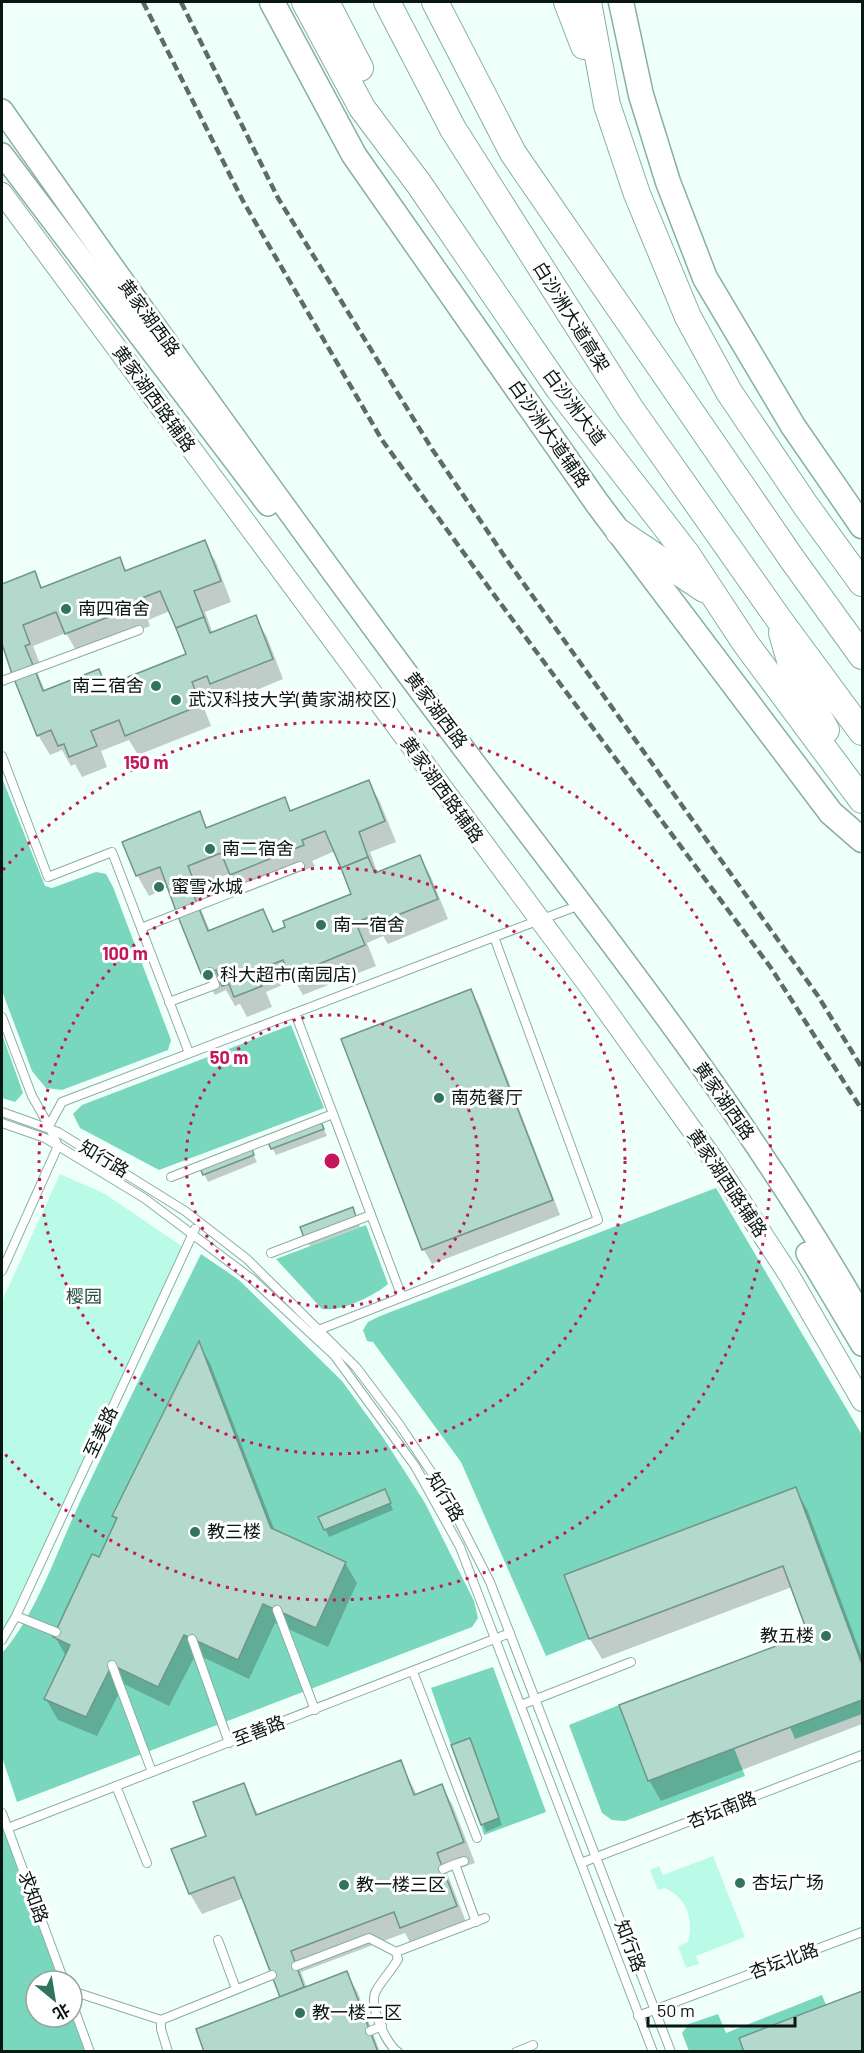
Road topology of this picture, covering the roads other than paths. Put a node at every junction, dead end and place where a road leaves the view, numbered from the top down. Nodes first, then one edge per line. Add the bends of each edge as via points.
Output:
1 (272, 2) edge
2 (305, 2) edge
3 (326, 2) edge
4 (387, 2) edge
5 (435, 2) edge
6 (567, 2) edge
7 (588, 2) edge
8 (621, 2) edge
9 (607, 105) junction
10 (2, 110) edge
11 (2, 154) edge
12 (419, 184) junction
13 (2, 193) edge
14 (862, 526) edge
15 (619, 532) junction
16 (792, 559) junction
17 (862, 583) edge
18 (714, 596) junction
19 (778, 618) junction
20 (862, 626) edge
21 (140, 630) dead end
22 (862, 656) edge
23 (2, 681) edge
24 (862, 732) edge
25 (2, 756) edge
26 (862, 795) edge
27 (862, 800) edge
28 (862, 840) edge
29 (300, 866) dead end
30 (572, 908) junction
31 (539, 921) junction
32 (141, 928) junction
33 (494, 937) junction
34 (210, 972) dead end
35 (169, 1002) junction
36 (295, 1013) junction
37 (2, 1017) edge
38 (189, 1053) junction
39 (2, 1112) edge
40 (333, 1114) junction
41 (2, 1123) edge
42 (49, 1126) junction
43 (58, 1146) junction
44 (171, 1177) dead end
45 (371, 1215) junction
46 (199, 1222) junction
47 (194, 1233) junction
48 (271, 1253) dead end
49 (2, 1271) edge
50 (402, 1297) junction
51 (862, 1316) edge
52 (320, 1330) junction
53 (311, 1333) junction
54 (862, 1345) edge
55 (862, 1401) edge
56 (277, 1610) dead end
57 (16, 1616) junction
58 (56, 1632) dead end
59 (510, 1633) junction
60 (496, 1638) junction
61 (192, 1639) dead end
62 (2, 1640) edge
63 (631, 1662) dead end
64 (112, 1665) dead end
65 (413, 1672) junction
66 (536, 1699) junction
67 (521, 1705) junction
68 (315, 1710) junction
69 (229, 1743) junction
70 (862, 1755) edge
71 (152, 1772) junction
72 (116, 1786) junction
73 (2, 1813) edge
74 (8, 1828) junction
75 (477, 1838) dead end
76 (596, 1857) junction
77 (464, 1861) dead end
78 (147, 1863) dead end
79 (581, 1863) junction
80 (455, 1864) junction
81 (443, 1869) dead end
82 (485, 1918) dead end
83 (476, 1922) junction
84 (862, 1932) edge
85 (218, 1940) dead end
86 (396, 1952) junction
87 (296, 1966) dead end
88 (60, 1969) edge
89 (272, 1975) dead end
90 (236, 1989) junction
91 (84, 1995) edge
92 (654, 2009) junction
93 (638, 2016) junction
94 (161, 2020) junction
95 (382, 2026) junction
96 (82, 2029) edge
97 (370, 2031) dead end
98 (532, 2045) dead end
99 (522, 2051) edge
100 (90, 2052) edge
101 (168, 2052) edge
102 (398, 2052) edge
103 (652, 2052) edge
104 (671, 2052) edge

1 - 15 main road, 白沙洲大道辅路 via 354,155
2 - 12 highway, 白沙洲大道 via 362,108
3 - 12 highway
4 - 19 highway, 白沙洲大道高架 via 465,149 630,408
5 - 16 highway via 513,153
6 - 9 highway
7 - 9 highway
8 - 14 main road via 641,95 668,182 705,278 793,426
9 - 17 highway via 637,194 688,317 729,392
10 - 51 main road, 黄家湖西路 via 407,674 612,942 765,1160
11 - 30 main road, 黄家湖西路
12 - 18 highway, 白沙洲大道 via 559,389 686,553
13 - 31 street, 黄家湖西路辅路
15 - 18 highway
15 - 28 main road, 白沙洲大道辅路 via 831,813
16 - 20 highway
16 - 22 highway
18 - 27 highway, 白沙洲大道
19 - 24 highway
19 - 26 highway via 792,667
21 - 23 lane
25 - 32 lane via 48,877 112,852
29 - 32 lane
30 - 31 lane
30 - 54 main road, 黄家湖西路 via 729,1131
31 - 33 lane
31 - 55 street, 黄家湖西路辅路 via 715,1162 789,1275
32 - 35 lane
33 - 36 lane
33 - 50 lane via 598,1220
34 - 35 lane via 215,985
35 - 38 lane
36 - 38 lane
36 - 40 lane
37 - 42 lane via 32,1096
38 - 42 lane via 62,1102
39 - 42 lane, 知行路
40 - 44 lane
40 - 45 lane
41 - 43 lane, 知行路
42 - 43 lane
42 - 46 lane, 知行路
43 - 47 lane, 知行路
43 - 49 lane
45 - 48 lane
45 - 50 lane
46 - 47 lane, 至美路
46 - 52 lane, 知行路 via 247,1259
47 - 53 lane, 知行路
47 - 57 lane, 至美路
50 - 52 lane
52 - 53 lane
52 - 59 lane, 知行路 via 363,1377 442,1488 490,1582
53 - 60 lane, 知行路 via 334,1355 415,1466 460,1547
56 - 68 lane
57 - 58 lane
57 - 62 lane, 至美路
59 - 60 lane, 至善路
59 - 66 lane, 知行路
60 - 65 lane, 至善路
60 - 67 lane, 知行路
61 - 69 lane
63 - 66 lane
64 - 71 lane
65 - 68 lane, 至善路
65 - 75 lane
66 - 67 lane
66 - 76 lane, 知行路
67 - 79 lane, 知行路
68 - 69 lane, 至善路
69 - 71 lane, 至善路
70 - 76 lane, 杏坛南路
71 - 72 lane, 至善路
72 - 74 lane, 至善路
72 - 78 lane
73 - 74 lane, 求知路
74 - 88 lane, 求知路
76 - 79 lane, 杏坛南路
76 - 92 lane, 知行路
77 - 80 lane
79 - 93 lane, 知行路
80 - 81 lane
80 - 83 lane
82 - 83 lane
83 - 86 lane
84 - 92 lane, 杏坛北路
85 - 90 lane
86 - 87 lane via 369,1938
86 - 95 lane via 398,1959 374,1993 375,2011
89 - 90 lane
90 - 94 lane
91 - 94 lane
92 - 93 lane, 杏坛北路
92 - 104 lane, 知行路
93 - 103 lane, 知行路
94 - 101 lane
95 - 97 lane
95 - 102 lane via 389,2046
96 - 100 lane
98 - 99 lane

